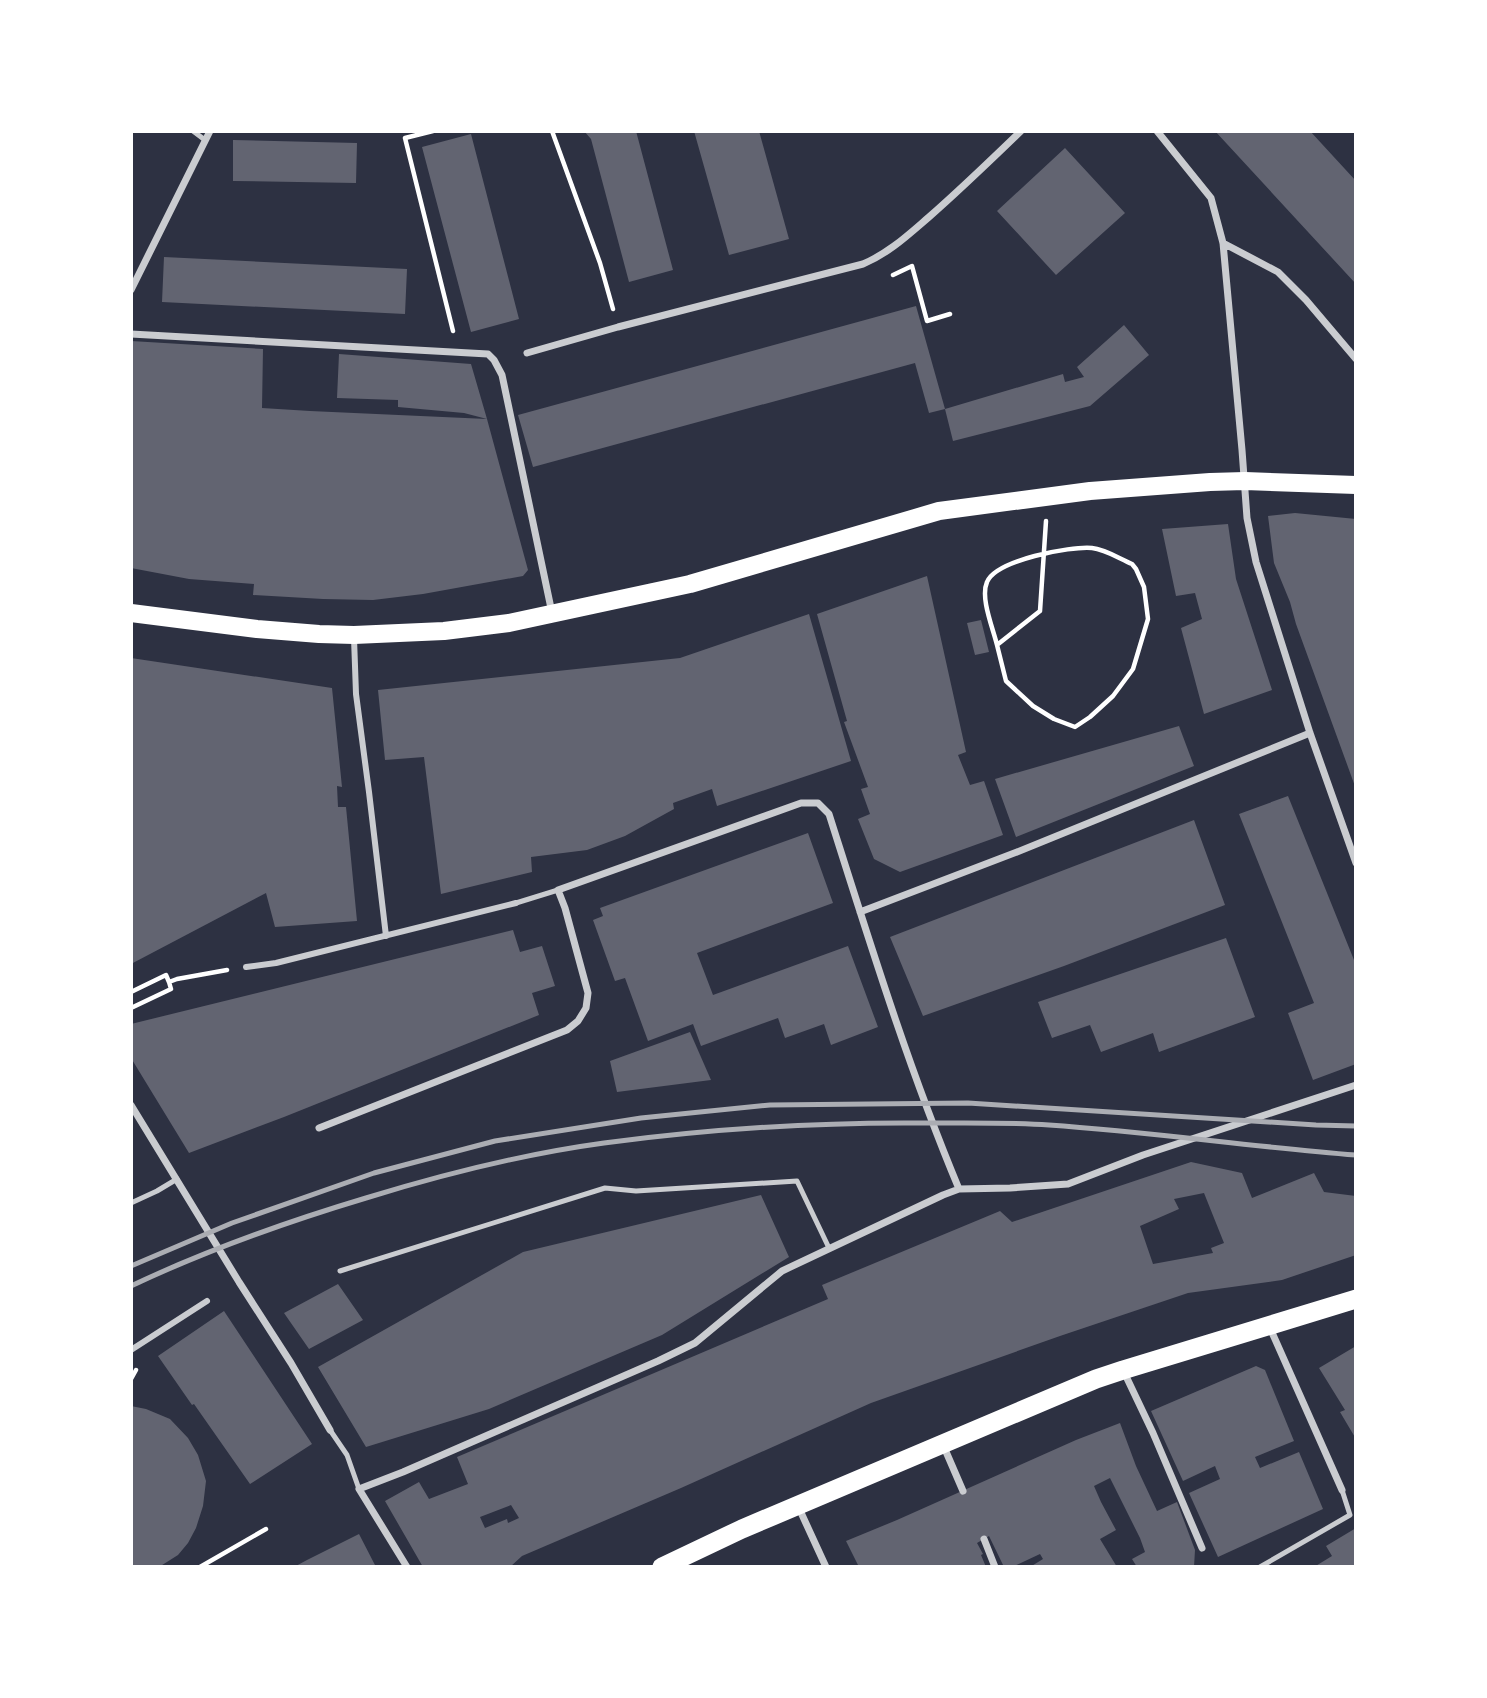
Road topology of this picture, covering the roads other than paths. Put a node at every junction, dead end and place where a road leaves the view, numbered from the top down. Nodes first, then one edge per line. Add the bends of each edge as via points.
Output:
1 (193, 131) edge
2 (210, 131) edge
3 (1021, 131) edge
4 (1157, 131) edge
5 (205, 140) junction
6 (1223, 243) junction
7 (131, 290) edge
8 (131, 334) edge
9 (527, 353) dead end
10 (1356, 359) edge
11 (1245, 481) junction
12 (1356, 485) edge
13 (131, 613) edge
14 (553, 614) junction
15 (354, 635) junction
16 (1310, 733) junction
17 (1356, 863) edge
18 (558, 890) junction
19 (516, 903) joint
20 (860, 912) junction
21 (386, 936) junction
22 (246, 967) road end
23 (1356, 1084) edge
24 (131, 1105) edge
25 (319, 1128) dead end
26 (177, 1179) junction
27 (959, 1189) junction
28 (131, 1203) edge
29 (830, 1248) junction
30 (340, 1271) dead end
31 (1356, 1299) edge
32 (207, 1301) dead end
33 (1269, 1326) junction
34 (131, 1350) edge
35 (1123, 1370) junction
36 (330, 1430) joint
37 (943, 1444) junction
38 (359, 1489) junction
39 (1342, 1490) joint
40 (963, 1491) dead end
41 (798, 1505) junction
42 (984, 1539) dead end
43 (1202, 1548) dead end
44 (407, 1567) edge
45 (662, 1567) edge
46 (826, 1567) edge
47 (995, 1567) edge
48 (1261, 1567) edge

1 - 5 lane
2 - 5 street
3 - 9 street via 895,246 863,264
4 - 6 street via 1211,198
5 - 7 street
6 - 10 street via 1279,272
6 - 11 street
8 - 14 street via 488,354 502,375
11 - 12 main road
11 - 14 main road via 1090,491 939,511 690,583
11 - 16 street via 1256,562
13 - 15 main road via 257,629
14 - 15 main road via 444,631
15 - 21 street via 356,694
16 - 17 street
16 - 20 street
18 - 19 lane
18 - 20 street via 801,803 818,803 829,814
18 - 25 street via 588,993 578,1021 567,1030
19 - 21 street
20 - 27 street
21 - 22 street
23 - 27 street via 1068,1184
24 - 26 street
26 - 28 lane
26 - 36 street
27 - 29 street
29 - 30 lane via 797,1181 636,1191 605,1188
29 - 38 street via 782,1271 695,1343
31 - 33 highway
32 - 34 street
33 - 35 highway
33 - 39 street
35 - 37 highway
35 - 43 street
36 - 38 lane
37 - 40 street
37 - 41 highway
38 - 44 street
39 - 48 lane via 1350,1515
41 - 45 highway
41 - 46 street
42 - 47 street

